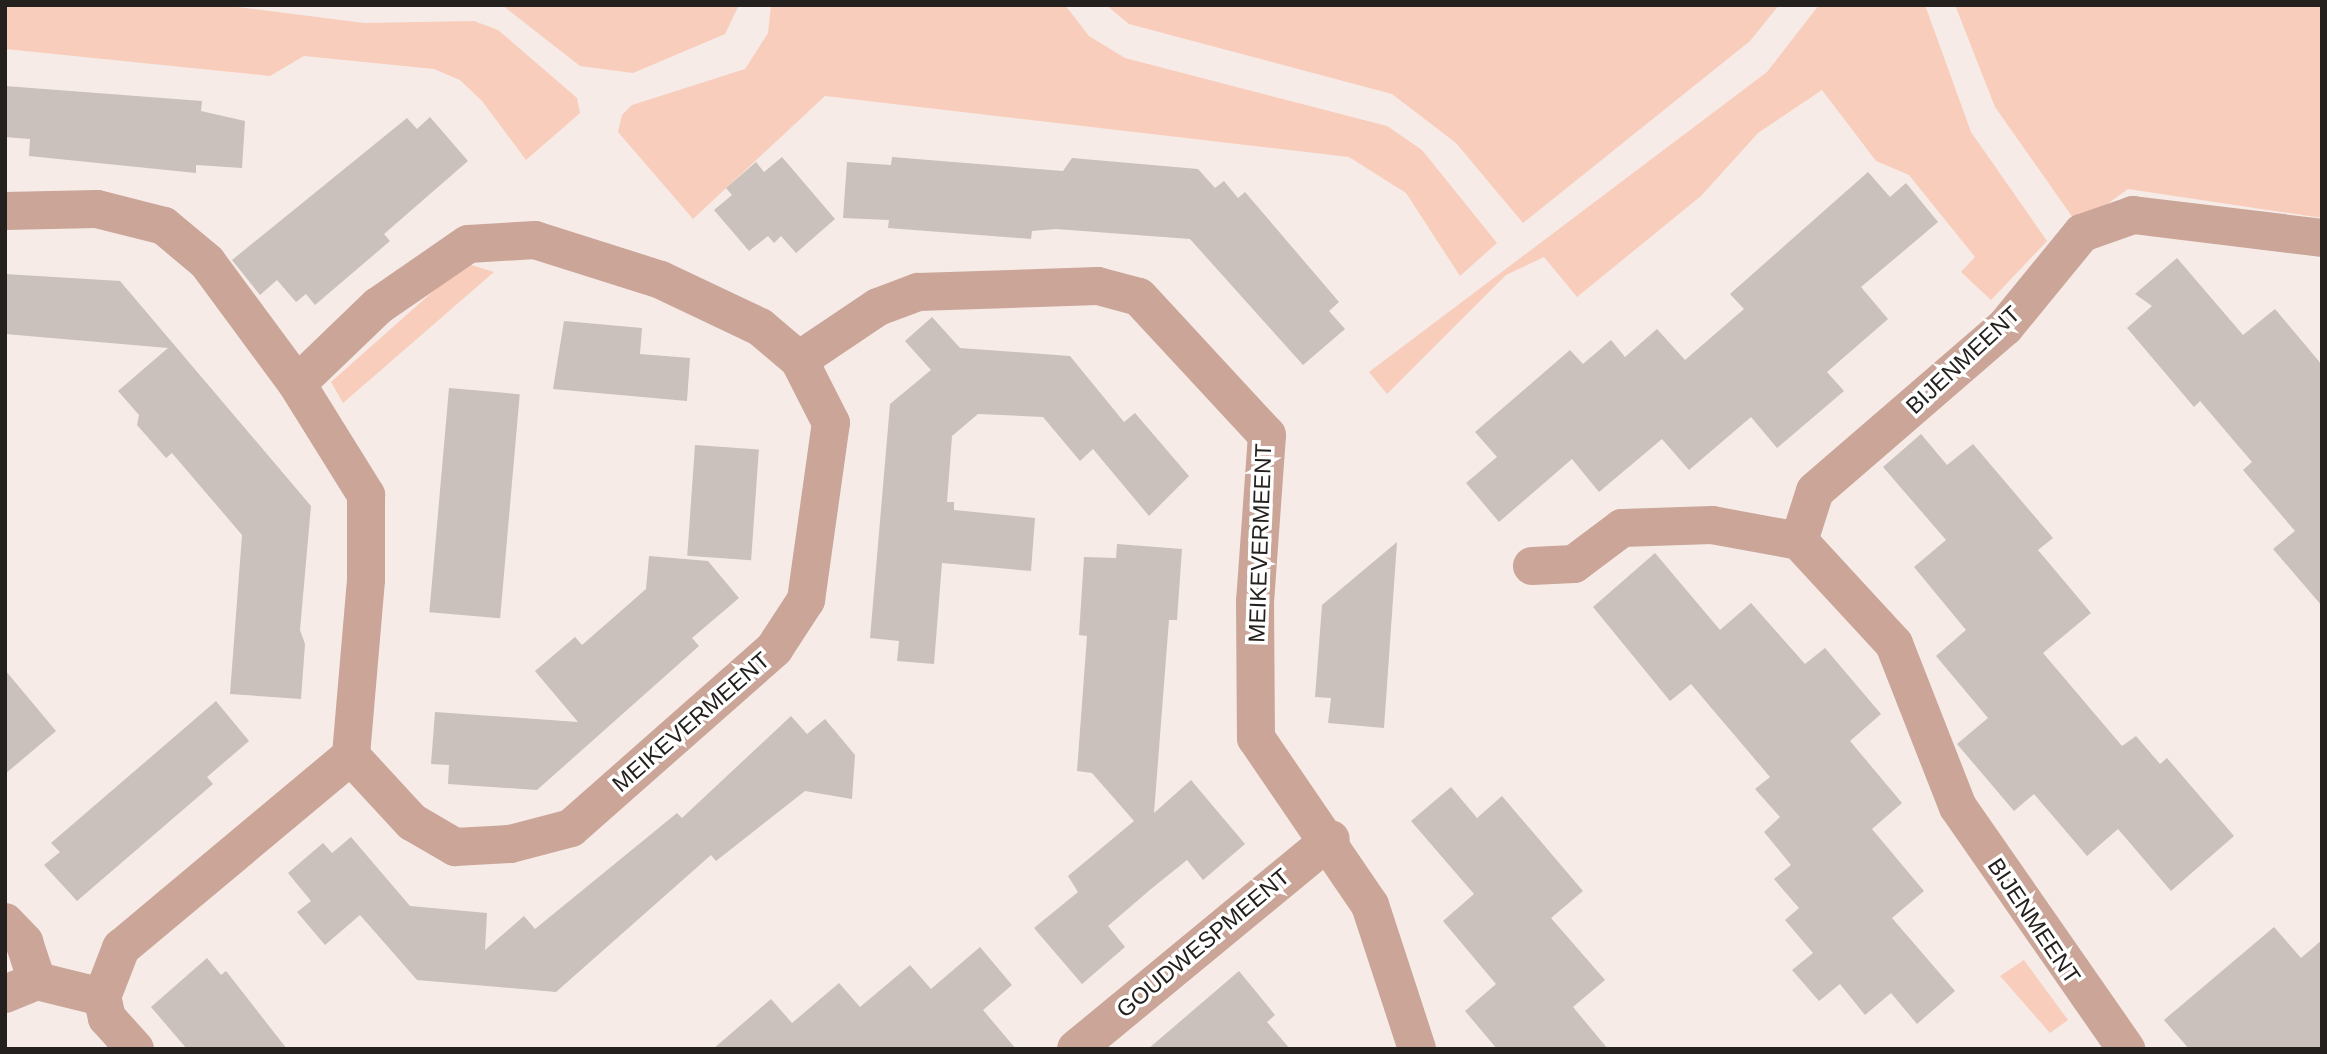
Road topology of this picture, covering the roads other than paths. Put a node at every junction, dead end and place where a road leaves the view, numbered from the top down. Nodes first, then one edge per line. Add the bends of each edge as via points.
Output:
1 (5, 211) edge
2 (2322, 238) edge
3 (799, 360) junction
4 (297, 384) junction
5 (1800, 541) junction
6 (1532, 566) dead end
7 (351, 756) junction
8 (1331, 839) junction
9 (5, 922) edge
10 (21, 988) edge
11 (102, 997) junction
12 (135, 1049) edge
13 (1076, 1049) edge
14 (1417, 1049) edge
15 (2126, 1049) edge

1 - 4 street via 97,209 164,226 207,262
2 - 5 street, BIJENMEENT via 2133,215 2082,233 2005,327 1815,491
3 - 4 street, MEIKEVERMEENT via 760,327 661,280 535,240 468,244 378,306
3 - 7 street, MEIKEVERMEENT via 831,423 806,600 774,649 571,828 510,844 455,847 412,822
3 - 8 street, MEIKEVERMEENT via 878,307 918,292 1097,286 1139,297 1267,435 1255,601 1256,738
4 - 7 street via 366,495 366,580
5 - 6 street via 1712,525 1622,528 1574,565
5 - 15 street, BIJENMEENT via 1894,644 1958,807
7 - 11 street via 121,948
8 - 13 street, GOUDWESPMEENT
8 - 14 street via 1370,905
9 - 10 street via 24,942
10 - 11 street
11 - 12 street via 107,1018

